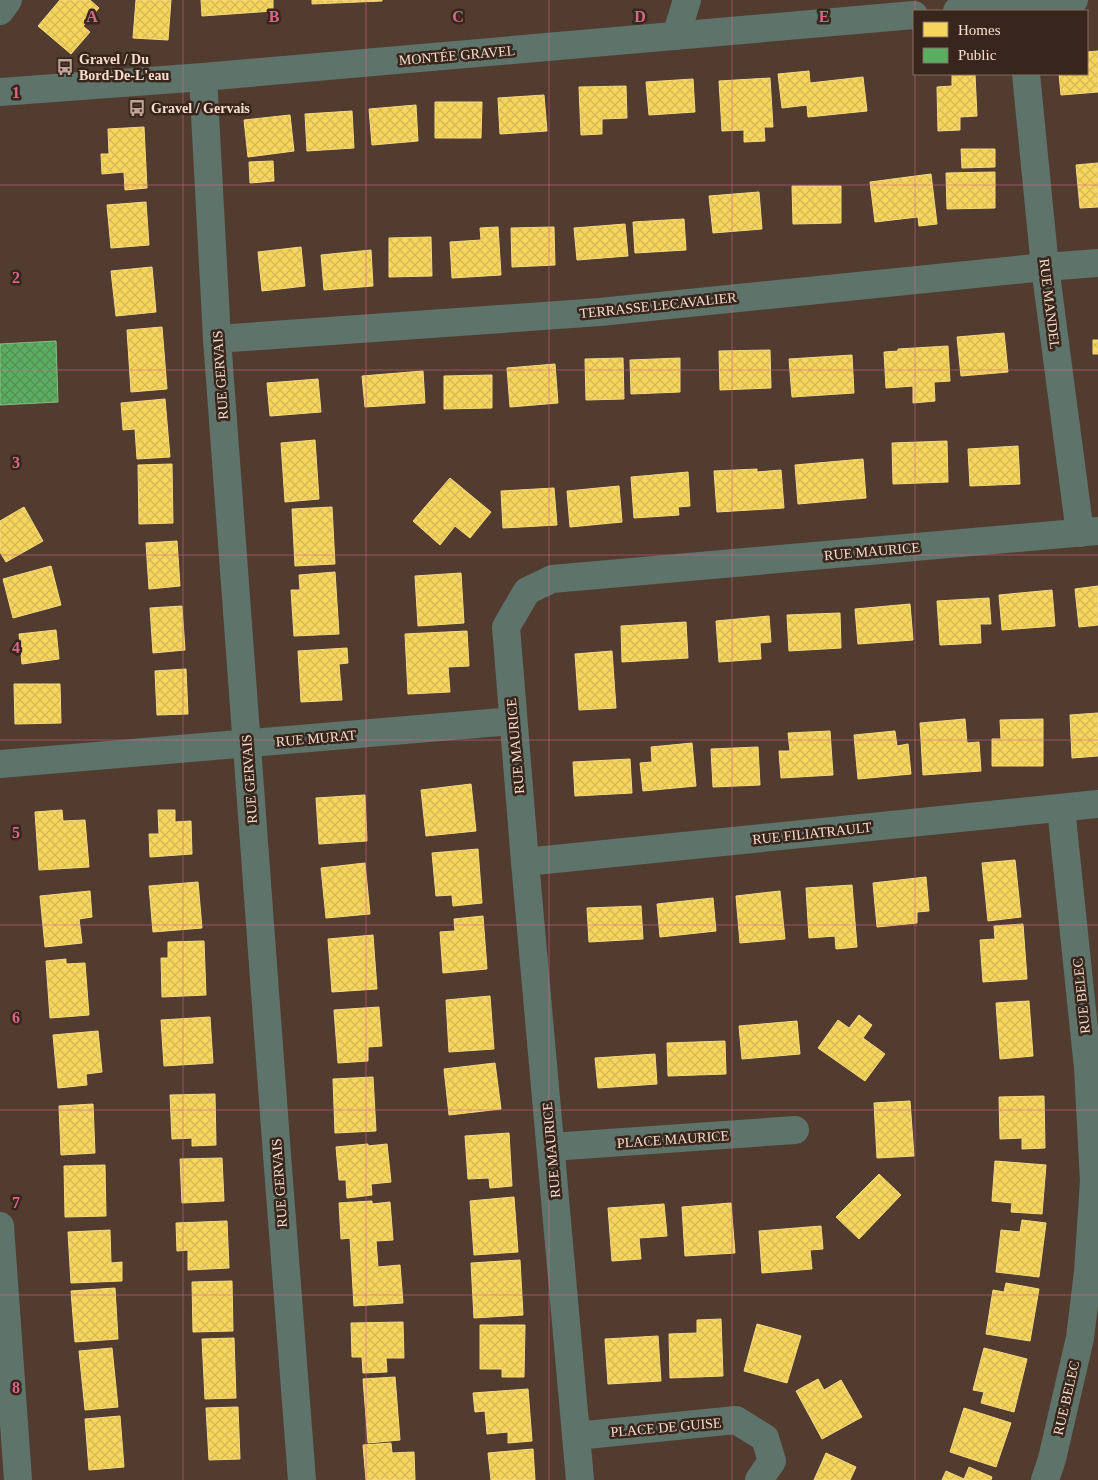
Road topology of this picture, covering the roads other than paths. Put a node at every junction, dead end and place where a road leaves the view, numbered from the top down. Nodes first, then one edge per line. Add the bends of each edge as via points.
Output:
1 (8, 0) edge
2 (687, 0) edge
3 (1074, 0) edge
4 (1021, 6) edge
5 (970, 10) edge
6 (0, 11) edge
7 (913, 15) edge
8 (676, 36) junction
9 (1026, 75) edge
10 (203, 77) junction
11 (0, 92) edge
12 (1098, 263) edge
13 (1045, 267) junction
14 (217, 340) junction
15 (1089, 532) edge
16 (513, 721) junction
17 (246, 744) junction
18 (0, 764) edge
19 (1098, 804) edge
20 (1061, 808) junction
21 (525, 862) junction
22 (1093, 1067) edge
23 (795, 1130) dead end
24 (551, 1147) junction
25 (0, 1226) edge
26 (4, 1322) edge
27 (576, 1436) junction
28 (18, 1480) edge
29 (302, 1480) edge
30 (580, 1480) edge
31 (759, 1480) edge
32 (1045, 1480) edge

1 - 6 street
2 - 8 street
3 - 4 street
4 - 5 street
7 - 8 street, MONTÉE GRAVEL
8 - 10 street, MONTÉE GRAVEL
9 - 13 street, RUE MANDEL
10 - 11 street, MONTÉE GRAVEL
10 - 14 street, RUE GERVAIS
12 - 13 street, TERRASSE LECAVALIER
13 - 14 street, TERRASSE LECAVALIER via 600,312
13 - 15 street, RUE MANDEL
14 - 17 street, RUE GERVAIS
15 - 16 street, RUE MAURICE via 552,579 527,591 506,627
16 - 17 street, RUE MURAT
16 - 21 street, RUE MAURICE
17 - 18 street, RUE MURAT
17 - 29 street, RUE GERVAIS
19 - 20 street, RUE FILIATRAULT
20 - 21 street, RUE FILIATRAULT
20 - 22 street, RUE BELEC
21 - 24 street, RUE MAURICE
22 - 32 street, RUE BELEC via 1094,1181 1088,1272 1080,1338
23 - 24 street, PLACE MAURICE
24 - 27 street, RUE MAURICE
25 - 26 street
26 - 28 street
27 - 30 street, RUE MAURICE
27 - 31 street, PLACE DE GUISE via 736,1420 765,1438 772,1460

